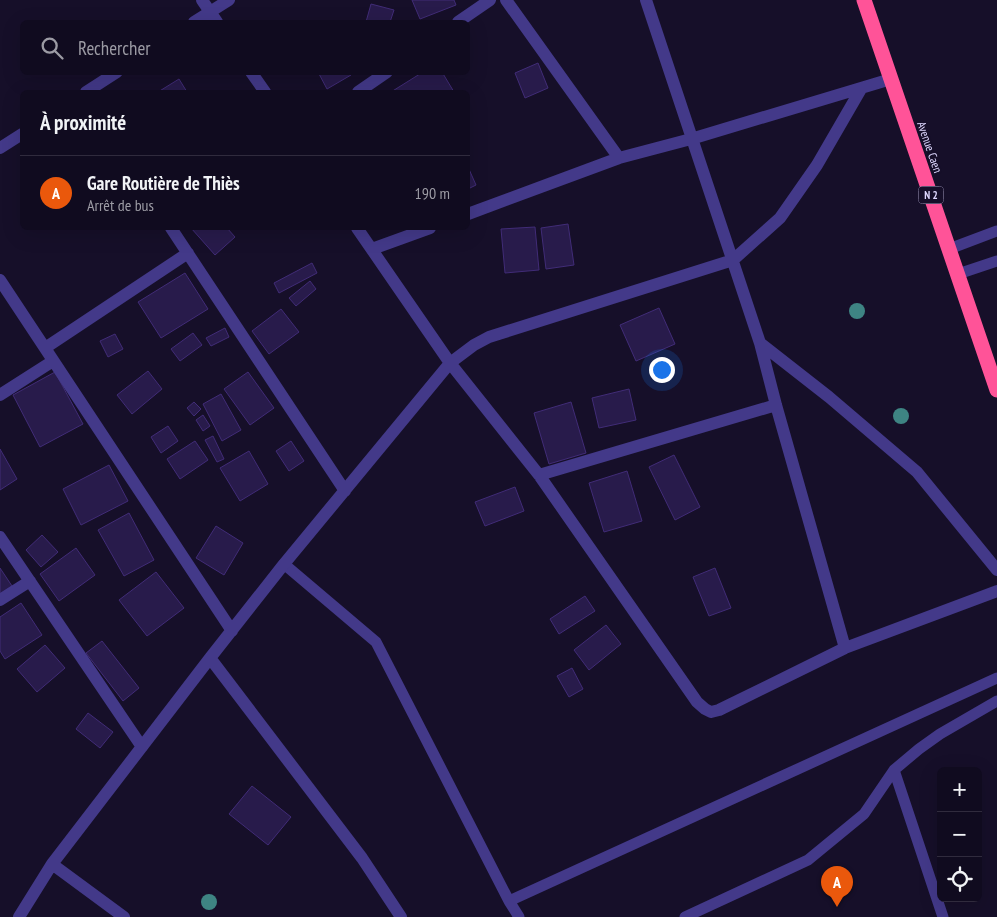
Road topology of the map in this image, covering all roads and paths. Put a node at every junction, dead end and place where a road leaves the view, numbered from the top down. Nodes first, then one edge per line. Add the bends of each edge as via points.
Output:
1 (202, 0) edge
2 (228, 0) edge
3 (490, 0) edge
4 (506, 0) edge
5 (646, 0) edge
6 (864, 0) edge
7 (214, 17) edge
8 (461, 20) edge
9 (112, 75) edge
10 (253, 75) edge
11 (382, 75) edge
12 (891, 80) junction
13 (861, 88) junction
14 (89, 90) edge
15 (264, 90) edge
16 (361, 90) edge
17 (20, 135) edge
18 (691, 139) junction
19 (0, 148) edge
20 (619, 158) junction
21 (470, 213) edge
22 (172, 230) edge
23 (358, 230) edge
24 (424, 230) edge
25 (997, 231) edge
26 (372, 249) junction
27 (949, 249) junction
28 (188, 253) junction
29 (733, 260) junction
30 (997, 261) edge
31 (958, 274) junction
32 (0, 280) edge
33 (760, 343) junction
34 (45, 348) junction
35 (53, 361) junction
36 (450, 363) junction
37 (997, 390) edge
38 (0, 395) edge
39 (776, 405) junction
40 (539, 476) junction
41 (345, 491) junction
42 (0, 537) edge
43 (284, 564) junction
44 (997, 570) edge
45 (30, 581) junction
46 (997, 591) edge
47 (0, 600) edge
48 (232, 631) junction
49 (845, 648) junction
50 (210, 658) junction
51 (997, 678) edge
52 (997, 701) edge
53 (142, 747) junction
54 (894, 770) junction
55 (52, 864) junction
56 (509, 901) junction
57 (19, 917) edge
58 (124, 917) edge
59 (401, 917) edge
60 (520, 917) edge
61 (685, 917) edge
62 (943, 917) edge

1 - 7 street
2 - 7 street
3 - 8 street
4 - 20 street
5 - 18 street
6 - 12 highway, Avenue Caen / N 2
9 - 14 street
10 - 15 street
11 - 16 street
12 - 13 street
12 - 27 highway, Avenue Caen / N 2
13 - 18 street
13 - 29 street via 817,165 780,218
17 - 19 street
18 - 20 street
18 - 29 street
20 - 21 street
22 - 28 street
23 - 26 street
24 - 26 street
25 - 27 lane
26 - 36 street
27 - 31 highway, Avenue Caen / N 2
28 - 34 street
28 - 41 street
29 - 33 street
29 - 36 street via 489,337
30 - 31 lane
31 - 37 highway, Avenue Caen / N 2
32 - 34 street
33 - 39 street
33 - 44 street via 917,472
34 - 35 street
35 - 38 street
35 - 48 street
36 - 40 street
36 - 41 street
39 - 40 street
39 - 49 street
40 - 49 street via 704,709 711,712 719,710
41 - 43 street
42 - 45 street
43 - 48 street
43 - 56 lane via 376,642
45 - 47 street
45 - 53 street
46 - 49 street
48 - 50 street
50 - 53 street
50 - 59 street via 362,858
51 - 56 lane
52 - 54 lane via 933,739
53 - 55 street
54 - 61 lane via 864,814 808,860
54 - 62 lane
55 - 57 street
55 - 58 street
56 - 60 lane

